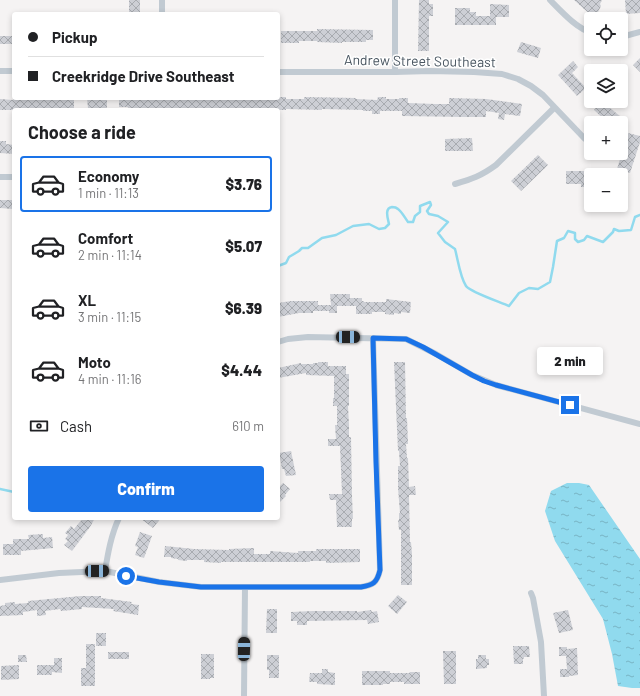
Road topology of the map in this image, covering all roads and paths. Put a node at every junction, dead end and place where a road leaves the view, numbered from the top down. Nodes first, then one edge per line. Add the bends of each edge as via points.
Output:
1 (162, 0) edge
2 (395, 0) edge
3 (550, 0) edge
4 (162, 12) edge
5 (584, 30) edge
6 (639, 33) edge
7 (628, 35) edge
8 (0, 71) edge
9 (12, 71) edge
10 (280, 72) edge
11 (395, 72) junction
12 (554, 108) junction
13 (584, 137) edge
14 (0, 177) edge
15 (12, 177) edge
16 (455, 184) dead end
17 (373, 338) junction
18 (280, 341) edge
19 (640, 424) edge
20 (118, 520) edge
21 (105, 571) junction
22 (0, 580) edge
23 (245, 587) junction
24 (531, 593) dead end
25 (244, 696) edge
26 (544, 696) edge

1 - 4 street
2 - 11 street
3 - 5 street
6 - 7 street
8 - 9 street
10 - 11 street, Andrew Street Southeast
11 - 12 street, Andrew Street Southeast via 502,74 531,86
12 - 13 street, Andrew Street Southeast
12 - 16 street via 496,165 477,177
14 - 15 street
17 - 18 street via 308,337
17 - 19 street via 406,339 472,375 496,385
17 - 23 street via 380,570 378,577 373,584 361,587
20 - 21 street via 110,543
21 - 22 street
21 - 23 street via 181,585
23 - 25 street
24 - 26 street via 542,642

